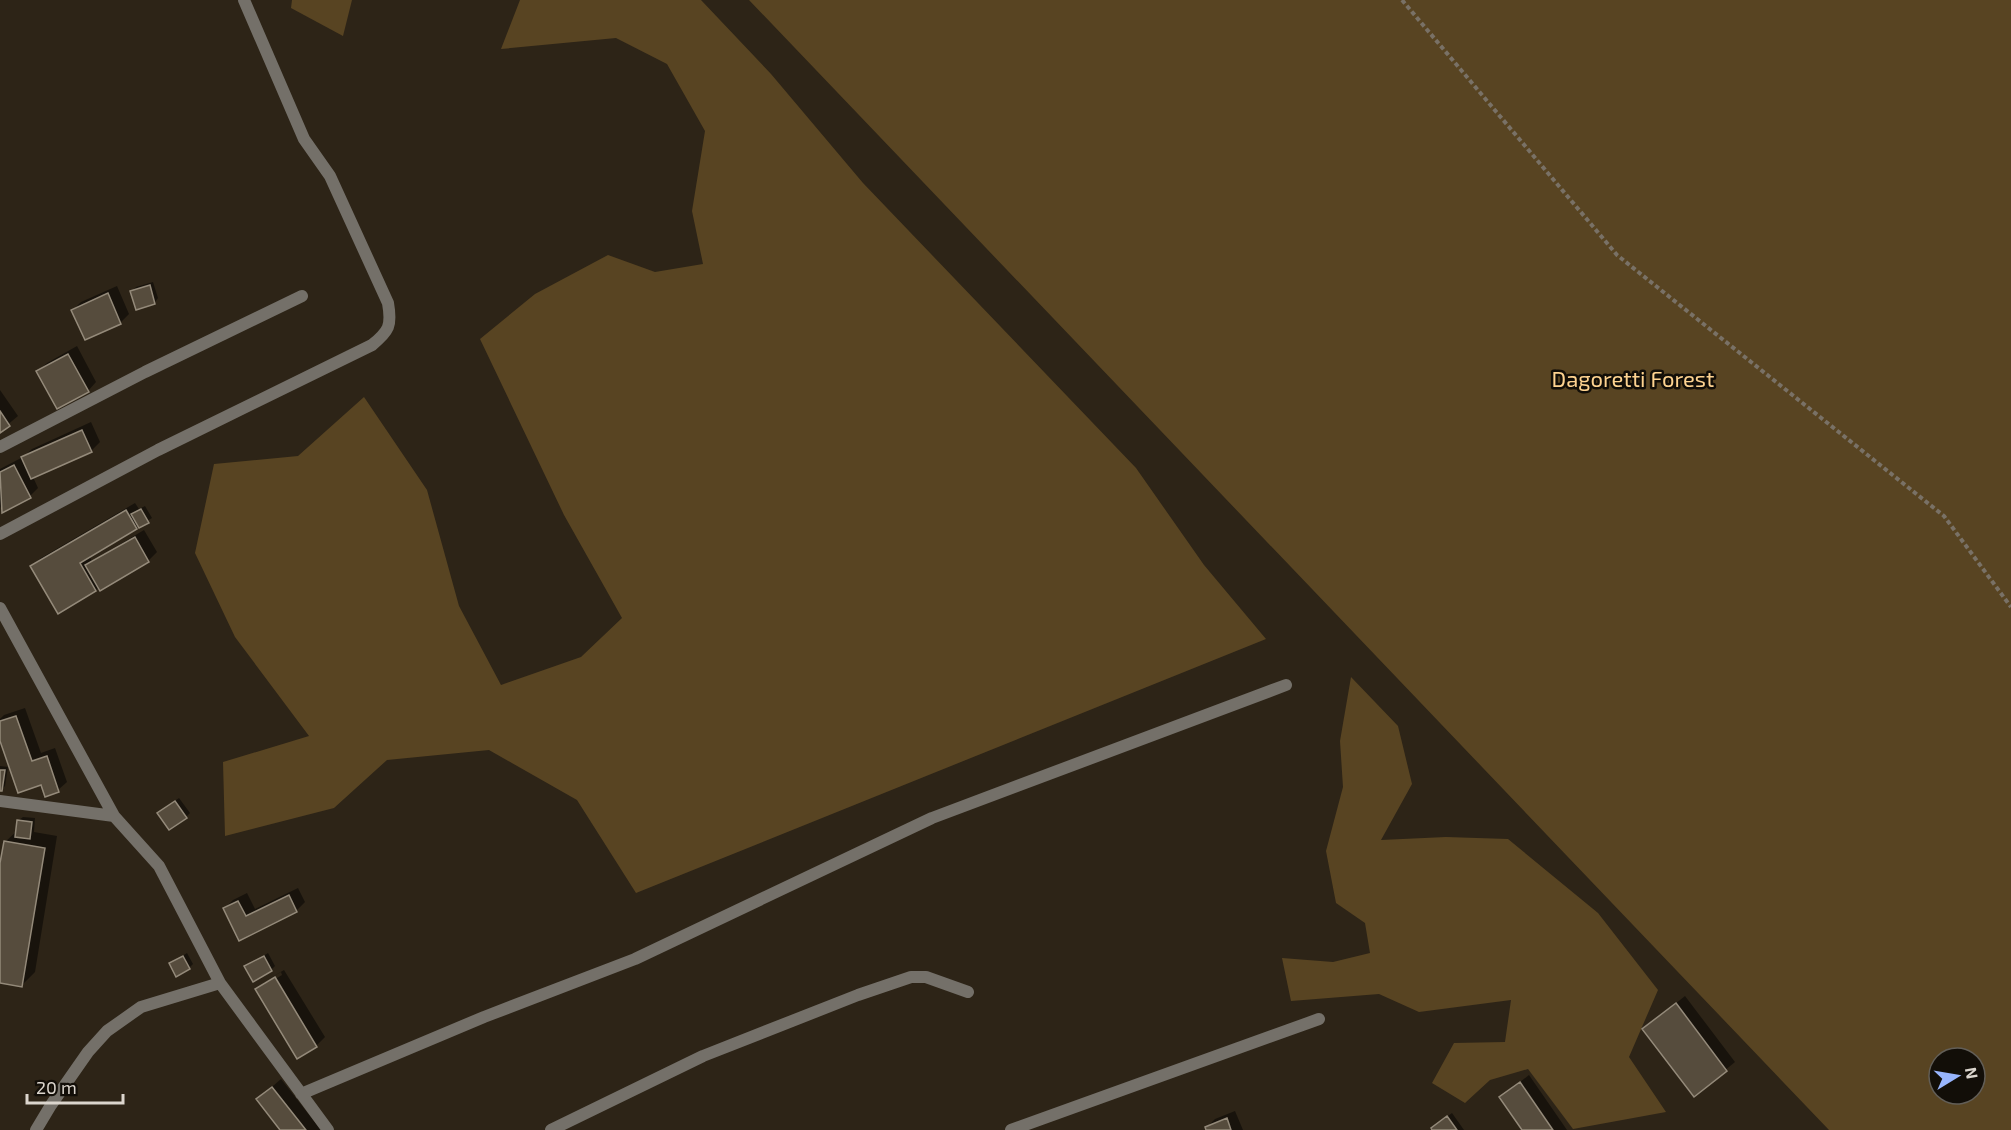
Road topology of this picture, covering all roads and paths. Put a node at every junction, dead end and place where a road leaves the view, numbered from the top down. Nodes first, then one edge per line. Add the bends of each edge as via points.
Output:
1 (244, 0) edge
2 (1402, 0) edge
3 (302, 296) dead end
4 (0, 447) edge
5 (0, 534) edge
6 (2011, 607) edge
7 (0, 608) edge
8 (1286, 685) dead end
9 (0, 801) edge
10 (114, 816) junction
11 (220, 983) junction
12 (968, 992) dead end
13 (1319, 1019) dead end
14 (301, 1094) junction
15 (36, 1130) edge
16 (328, 1130) edge
17 (552, 1130) edge
18 (1011, 1130) edge

1 - 5 street via 304,139 330,176 388,303 390,325 372,345 158,450
2 - 6 path via 1617,255 1944,516
3 - 4 street
7 - 10 street
8 - 14 street via 932,818 635,959
9 - 10 street
10 - 11 street via 159,866
11 - 14 street
11 - 15 street via 141,1007 107,1031 88,1052
12 - 17 street via 926,977 911,977 703,1056
13 - 18 street
14 - 16 street

